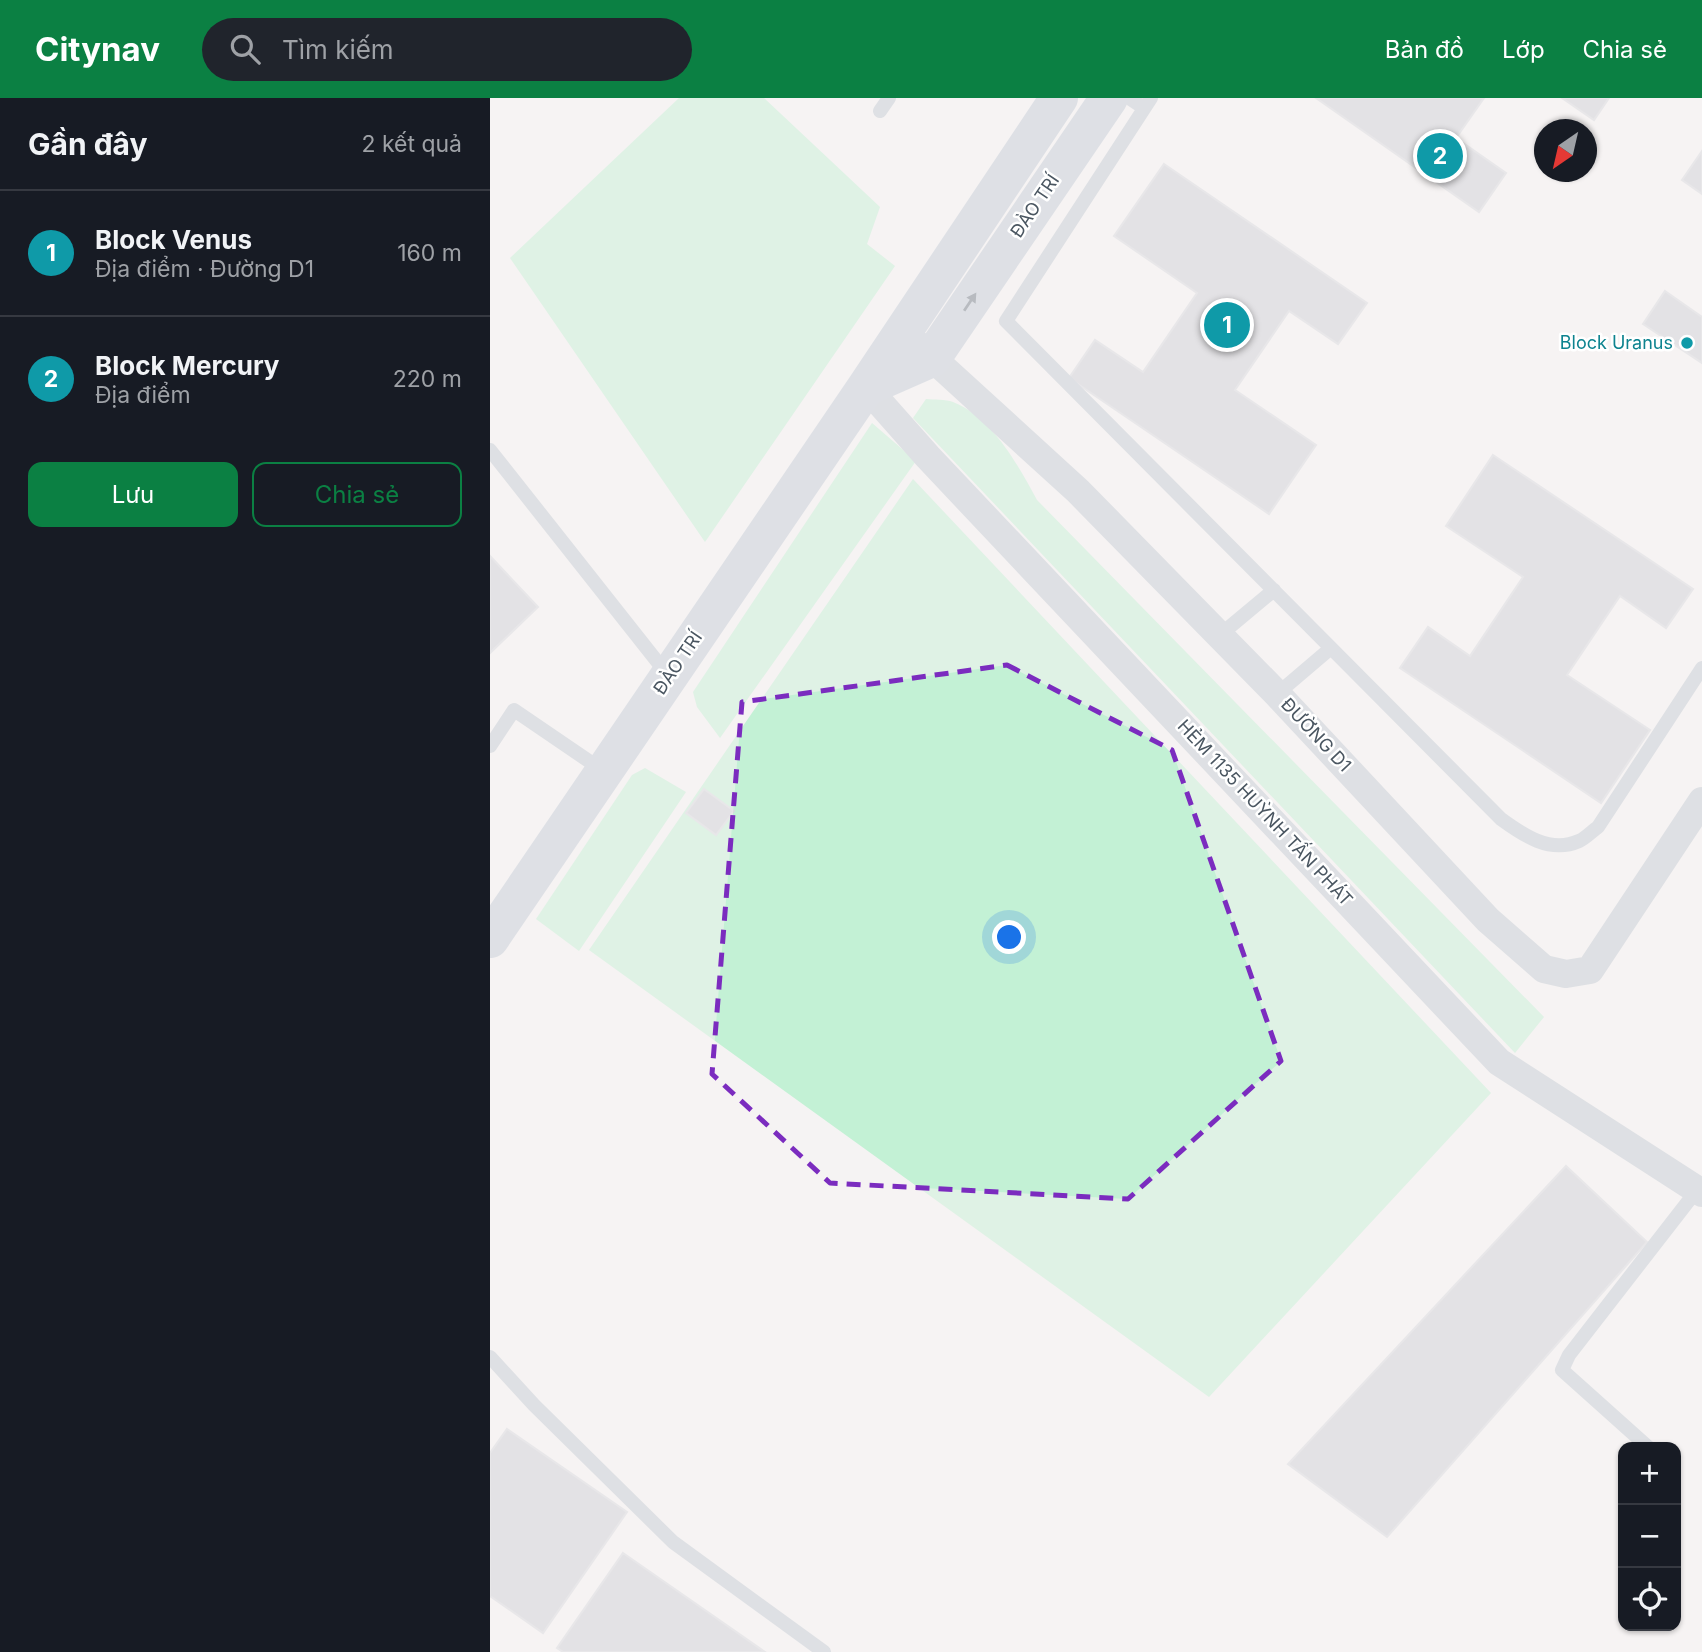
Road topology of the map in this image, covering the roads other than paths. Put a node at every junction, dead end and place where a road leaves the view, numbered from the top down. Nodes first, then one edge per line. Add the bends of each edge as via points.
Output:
1 (889, 98) edge
2 (1059, 98) edge
3 (1129, 98) edge
4 (1135, 101) edge
5 (880, 111) dead end
6 (903, 331) junction
7 (932, 358) junction
8 (866, 387) junction
9 (490, 450) edge
10 (1274, 590) junction
11 (1220, 635) junction
12 (1331, 648) junction
13 (1702, 668) edge
14 (668, 676) junction
15 (1278, 694) junction
16 (490, 746) edge
17 (603, 771) junction
18 (1702, 801) edge
19 (490, 939) edge
20 (1699, 1192) edge
21 (490, 1357) edge
22 (1642, 1442) edge
23 (824, 1652) edge

1 - 5 lane
2 - 6 street, ĐÀO TRÍ
3 - 4 lane
7 -> 4 street, ĐÀO TRÍ
4 - 10 lane via 1006,321
6 - 7 street, ĐƯỜNG D1
6 - 8 street, ĐÀO TRÍ
7 - 8 street
7 - 11 street, ĐƯỜNG D1 via 1078,491
8 - 14 street, ĐÀO TRÍ
8 - 20 street, HẺM 1135 HUỲNH TẤN PHÁT via 1499,1062
9 - 14 lane
10 - 11 lane
10 - 12 lane
11 - 15 street, ĐƯỜNG D1
12 - 13 lane via 1501,819 1525,837 1556,846 1579,841 1598,827
12 - 15 lane
14 - 17 street, ĐÀO TRÍ
15 - 18 street, ĐƯỜNG D1 via 1488,920 1544,969 1566,974 1590,970
16 - 17 lane via 514,710
17 - 19 street, ĐÀO TRÍ
20 - 22 lane via 1569,1355 1562,1370
21 - 23 lane via 673,1542

